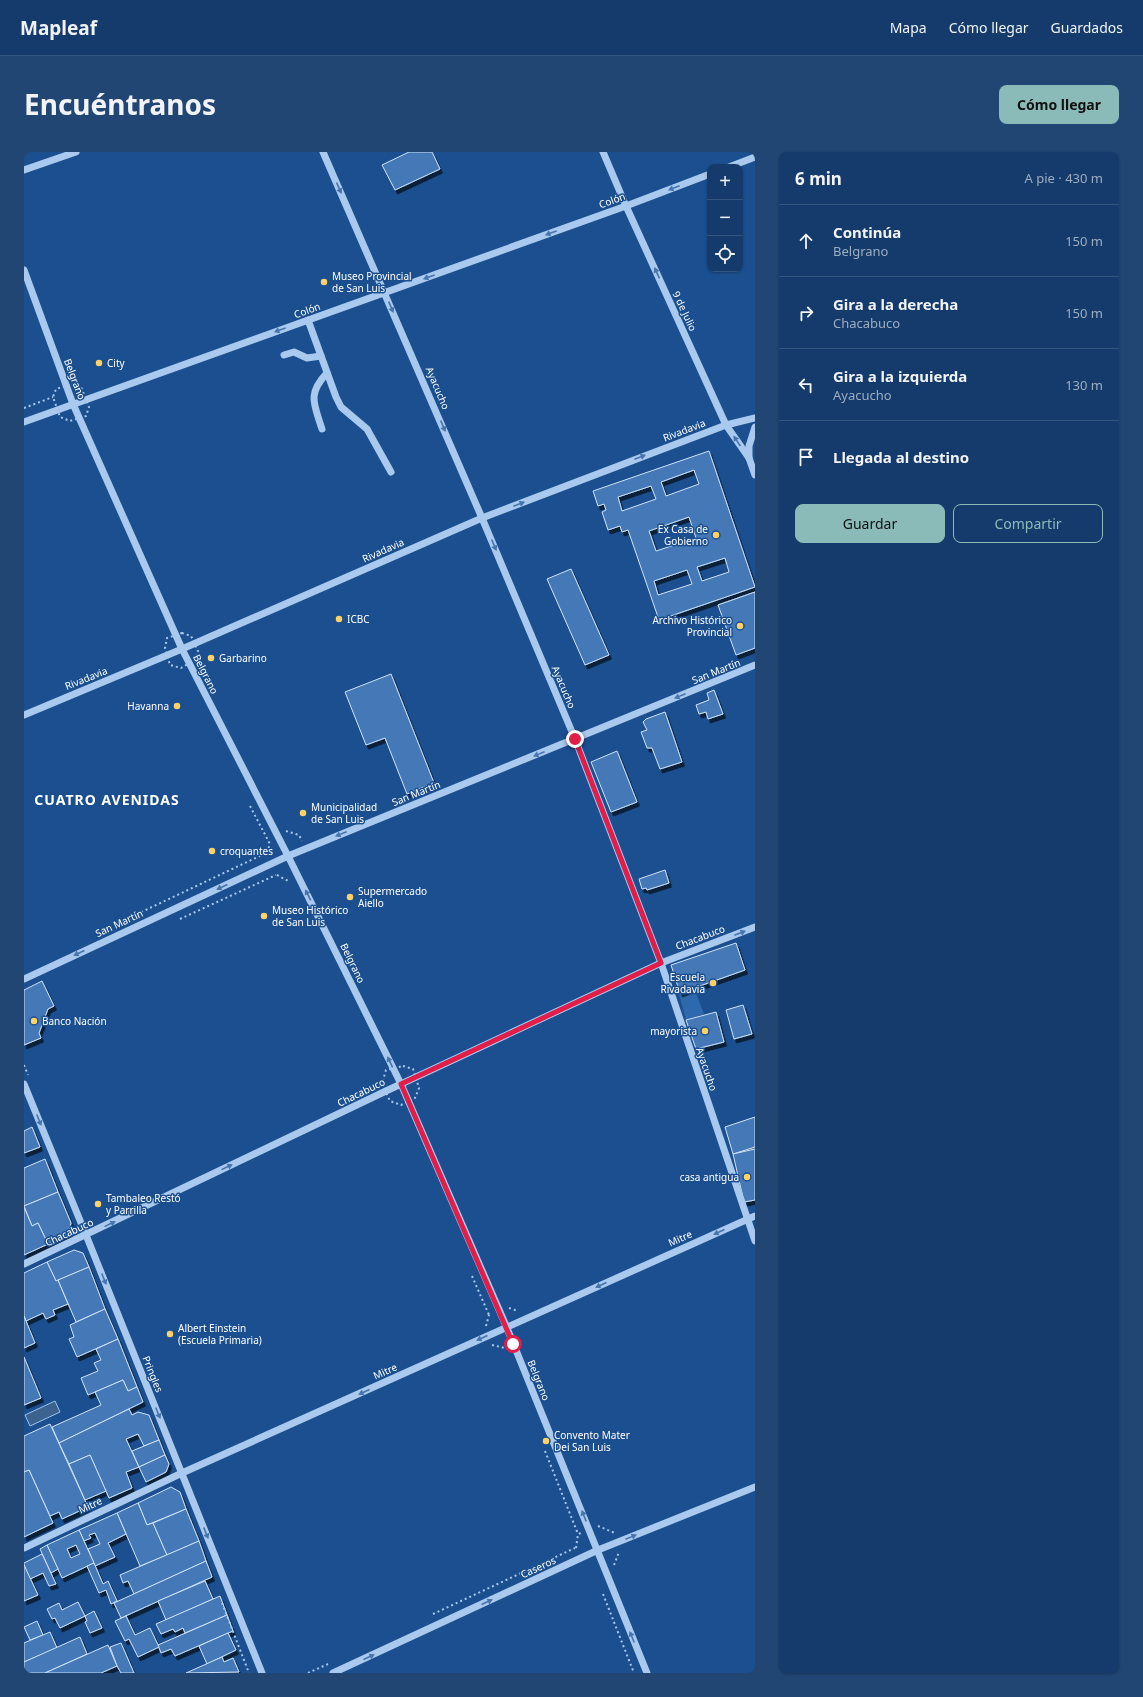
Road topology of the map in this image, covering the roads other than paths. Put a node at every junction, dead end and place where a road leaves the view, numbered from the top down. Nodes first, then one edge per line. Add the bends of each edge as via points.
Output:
1 (76, 152) edge
2 (323, 152) edge
3 (603, 152) edge
4 (755, 157) edge
5 (737, 164) edge
6 (24, 170) edge
7 (707, 175) edge
8 (626, 206) junction
9 (24, 270) edge
10 (385, 293) junction
11 (308, 320) junction
12 (284, 355) dead end
13 (321, 356) junction
14 (327, 373) junction
15 (73, 404) junction
16 (755, 418) edge
17 (24, 422) edge
18 (726, 425) junction
19 (755, 427) edge
20 (322, 429) dead end
21 (749, 458) junction
22 (391, 472) dead end
23 (755, 475) edge
24 (482, 518) junction
25 (182, 649) junction
26 (755, 665) edge
27 (24, 715) edge
28 (575, 739) junction
29 (288, 856) junction
30 (755, 927) edge
31 (661, 963) junction
32 (24, 978) edge
33 (24, 1084) edge
34 (401, 1084) junction
35 (755, 1216) edge
36 (747, 1219) junction
37 (86, 1235) junction
38 (755, 1241) edge
39 (24, 1264) edge
40 (507, 1328) junction
41 (182, 1473) junction
42 (755, 1487) edge
43 (24, 1548) edge
44 (598, 1550) junction
45 (262, 1673) edge
46 (334, 1673) edge
47 (646, 1673) edge

1 - 6 street
2 -> 10 street, Ayacucho
3 - 8 street, 9 de Julio
4 - 5 street
7 -> 8 street, Colón
8 -> 10 street, Colón
18 -> 8 street, 9 de Julio
9 - 15 street, Belgrano
10 - 11 street, Colón
10 -> 24 street, Ayacucho
11 - 13 street
11 -> 15 street, Colón
12 - 13 street via 294,352 307,358
13 - 14 street
14 - 20 street via 313,395
14 - 22 street via 336,398 342,407 367,429
15 - 17 street, Colón
15 - 25 street, Belgrano
16 - 18 street, Rivadavia
21 -> 18 street, 9 de Julio
24 -> 18 street, Rivadavia
19 - 21 street via 749,446
21 - 23 street, 9 de Julio
24 - 25 street, Rivadavia
24 -> 28 street, Ayacucho
25 - 27 street, Rivadavia
25 - 29 street, Belgrano
26 -> 28 street, San Martín
28 -> 29 street, San Martín
28 - 31 street, Ayacucho
29 -> 32 street, San Martín
34 -> 29 street, Belgrano
31 -> 30 street, Chacabuco
31 - 34 street, Chacabuco
31 - 36 street, Ayacucho
33 -> 37 street, Pringles
37 -> 34 street, Chacabuco
34 - 40 street, Belgrano
35 - 36 street, Mitre
36 - 38 street, Ayacucho
36 -> 40 street, Mitre
37 - 39 street, Chacabuco
37 -> 41 street, Pringles
40 -> 41 street, Mitre
44 -> 40 street, Belgrano
41 - 43 street, Mitre
41 -> 45 street, Pringles
44 -> 42 street, Caseros
46 -> 44 street, Caseros
47 -> 44 street, Belgrano

